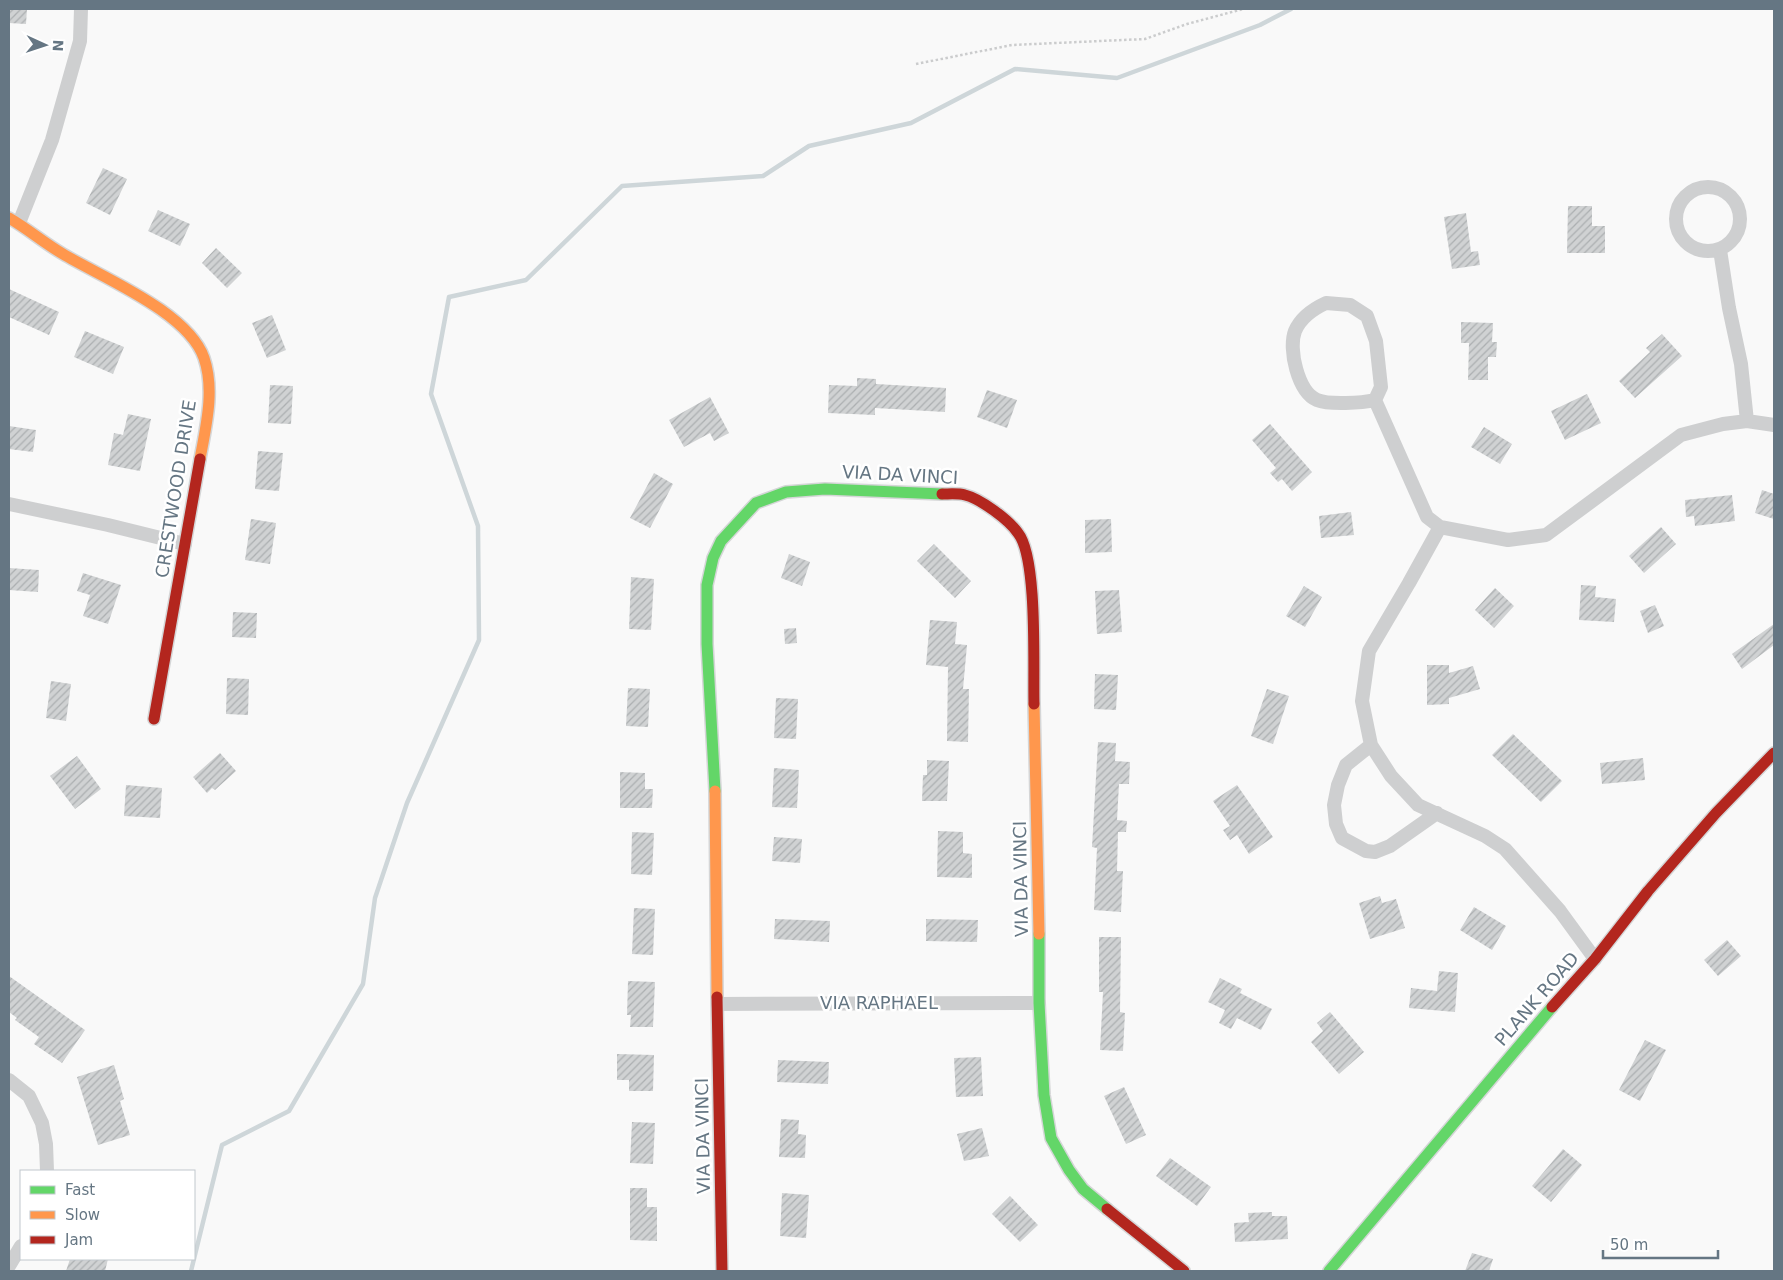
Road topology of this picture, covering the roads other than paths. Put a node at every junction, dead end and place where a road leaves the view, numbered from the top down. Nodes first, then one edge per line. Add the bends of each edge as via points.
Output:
1 (81, 9) edge
2 (14, 220) edge
3 (1720, 250) junction
4 (1375, 400) junction
5 (1747, 421) junction
6 (1774, 424) edge
7 (9, 504) edge
8 (1440, 527) junction
9 (184, 544) junction
10 (154, 719) dead end
11 (1371, 745) junction
12 (1774, 753) edge
13 (1437, 814) junction
14 (1595, 959) junction
15 (1039, 1003) junction
16 (718, 1004) junction
17 (9, 1080) edge
18 (47, 1170) edge
19 (20, 1248) edge
20 (9, 1266) edge
21 (722, 1271) edge
22 (1184, 1271) edge
23 (1329, 1271) edge

1 - 2 street via 80,41 54,131
2 - 9 street, CRESTWOOD DRIVE via 57,250 162,310 199,347 210,385 208,415
3 - 3 street via 1734,239 1739,230 1740,212 1731,196 1723,191 1715,187 1696,189 1682,200 1678,208 1676,218 1680,235 1693,248 1711,252
3 - 5 street via 1741,364
4 - 4 street via 1381,387 1376,341 1367,316 1350,304 1326,303 1309,311 1295,331 1292,356 1304,388 1316,400 1337,403
4 - 8 street via 1427,517
5 - 6 street
5 - 8 street via 1681,435 1546,535 1508,540
7 - 9 street
8 - 11 street via 1369,651 1362,702
9 - 10 street, CRESTWOOD DRIVE
11 - 13 street via 1392,776 1418,805
11 - 13 street via 1346,765 1338,785 1334,805 1336,824 1342,838 1366,851 1376,852
12 - 14 street, PLANK ROAD via 1648,891
13 - 14 street via 1485,836 1505,850 1560,911
14 - 23 street, PLANK ROAD
15 - 16 street, VIA RAPHAEL
15 - 16 street, VIA DA VINCI via 1032,598 1028,559 1019,533 990,507 965,495 825,489 786,492 756,503 721,541 707,585 706,644 716,800
15 - 22 street, VIA DA VINCI via 1044,1095 1051,1138 1083,1189
16 - 21 street, VIA DA VINCI
17 - 18 street via 29,1096 42,1123
19 - 20 street

